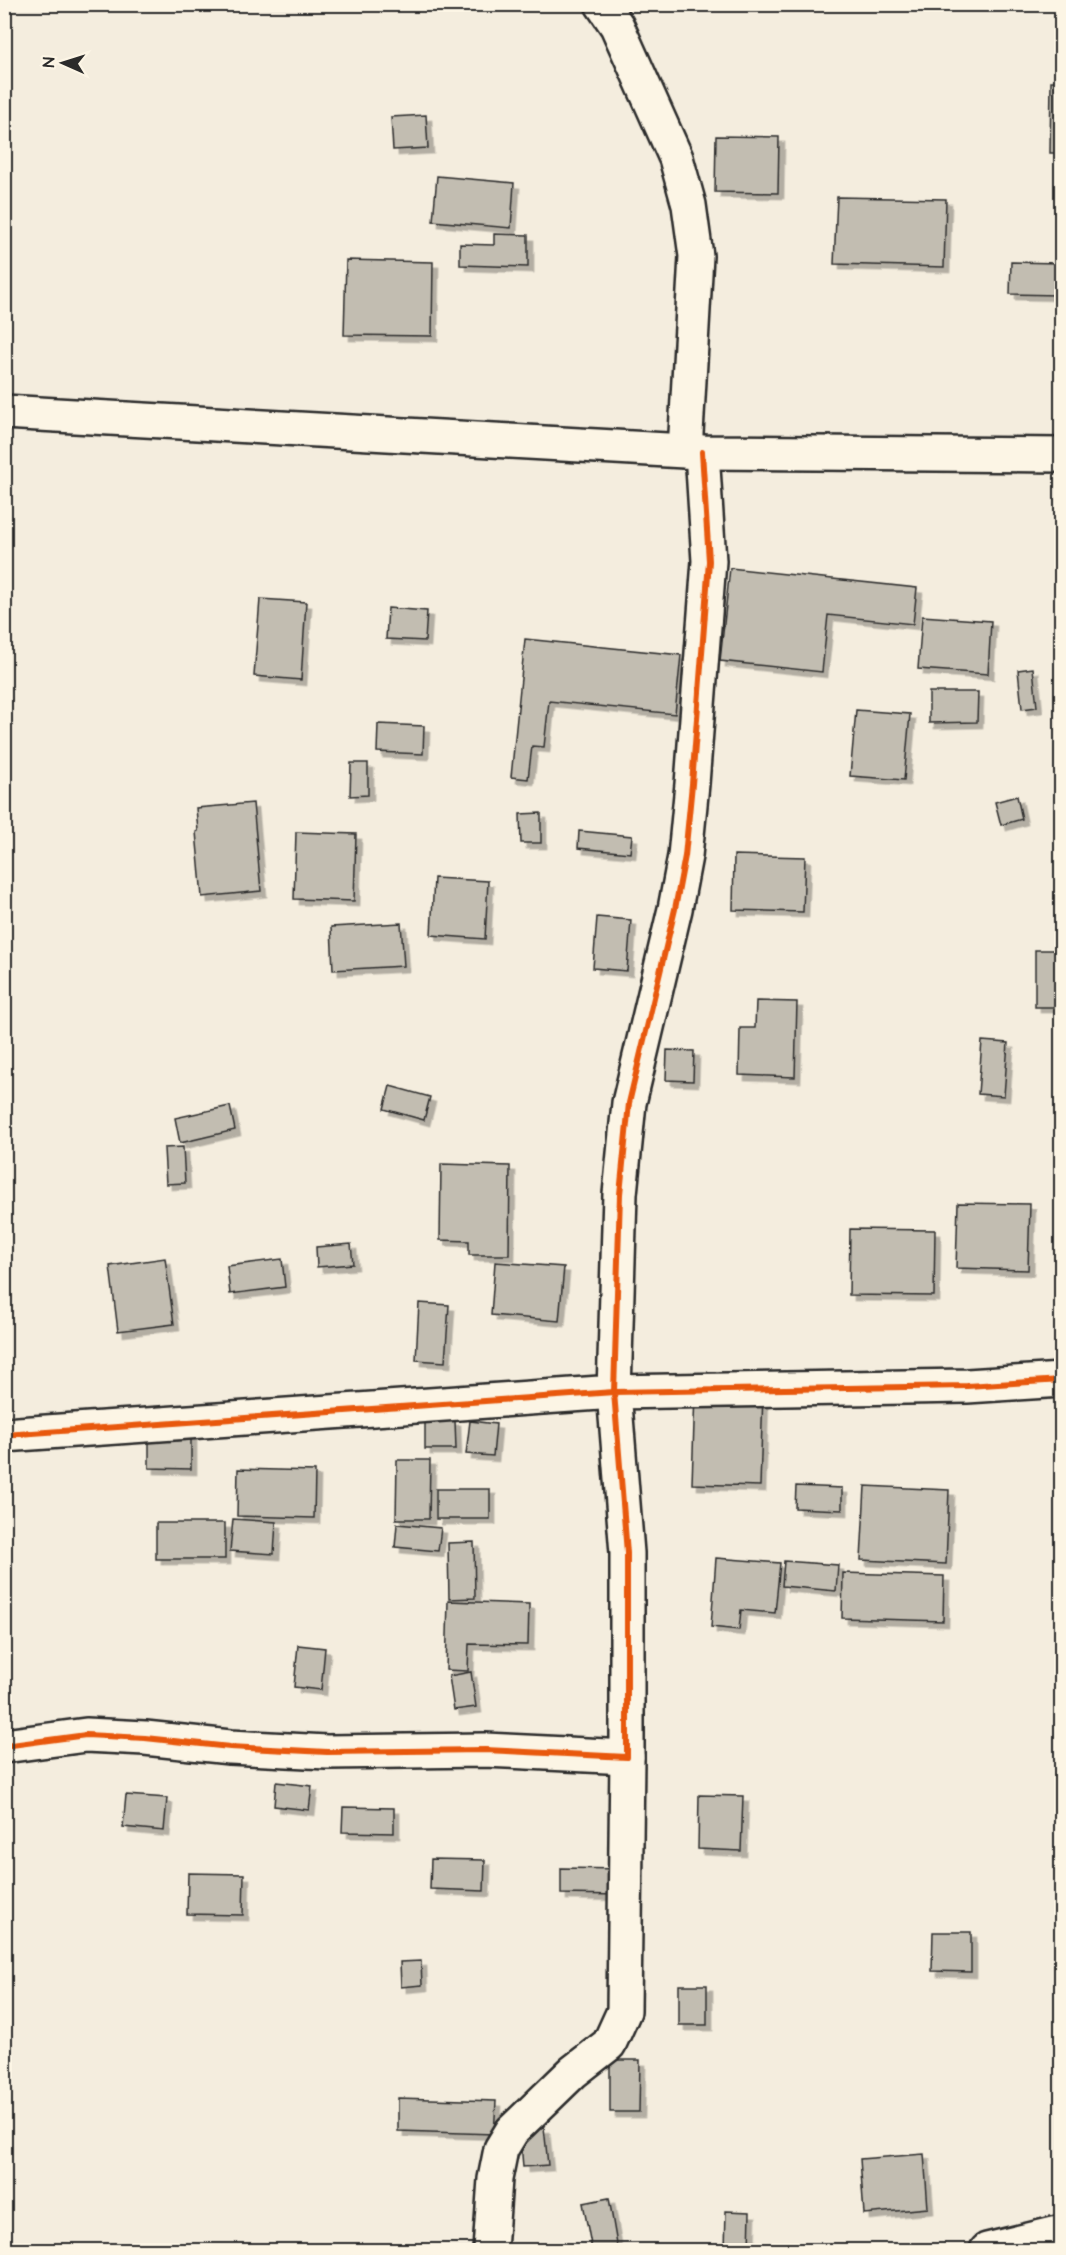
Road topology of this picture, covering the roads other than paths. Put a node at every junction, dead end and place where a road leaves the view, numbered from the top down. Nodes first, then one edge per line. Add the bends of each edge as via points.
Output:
1 (602, 4) edge
2 (4, 412) edge
3 (694, 452) junction
4 (1062, 455) edge
5 (1062, 1380) edge
6 (614, 1392) junction
7 (4, 1434) edge
8 (4, 1746) edge
9 (627, 1757) junction
10 (1062, 2232) edge
11 (490, 2250) edge
12 (987, 2250) edge

1 - 3 street via 617,26 676,158 688,205 696,256
2 - 3 street
3 - 4 street
3 - 6 street via 709,561 693,784 675,909 629,1103 620,1194
5 - 6 street via 967,1386
6 - 7 street
6 - 9 street via 627,1553
8 - 9 street via 86,1735 327,1752 485,1750
9 - 11 street via 624,2011 609,2044 573,2072 512,2131 501,2149
10 - 12 street

